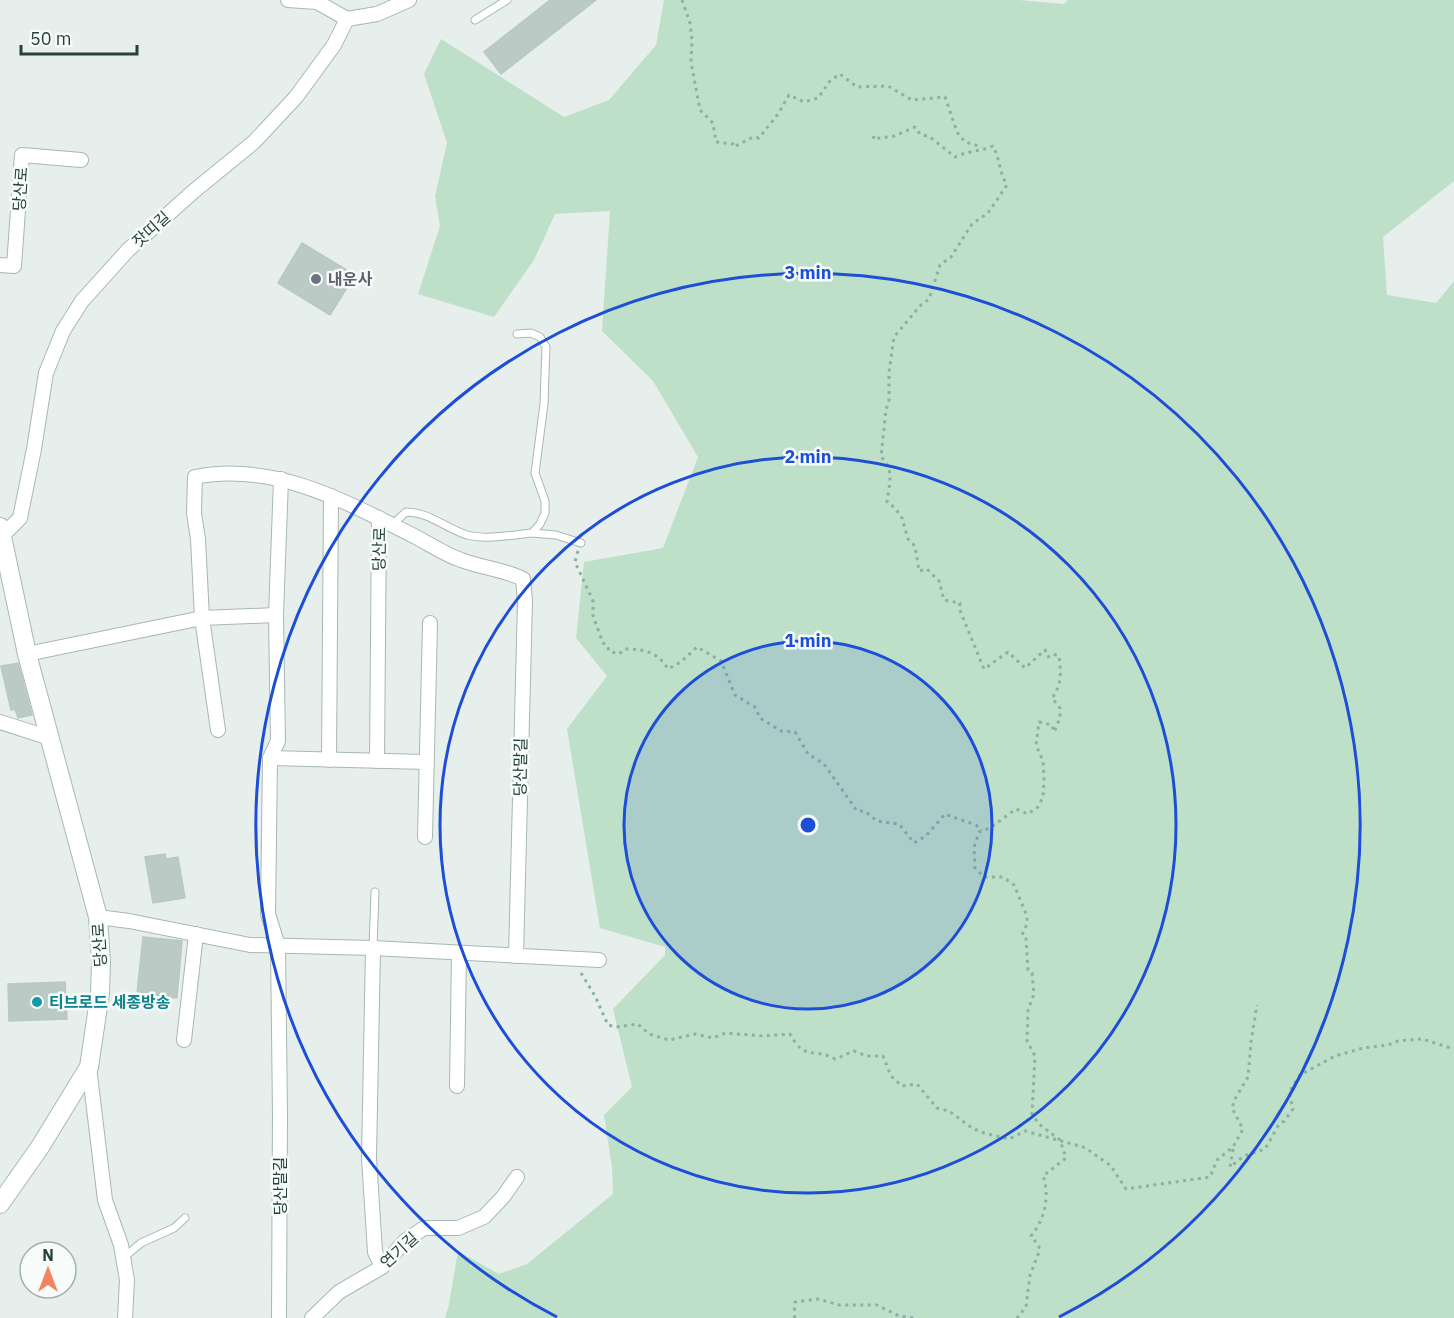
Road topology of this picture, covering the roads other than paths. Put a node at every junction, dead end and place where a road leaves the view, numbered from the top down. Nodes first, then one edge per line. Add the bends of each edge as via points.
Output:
1 (288, 0) edge
2 (408, 0) edge
3 (507, 0) edge
4 (347, 20) junction
5 (475, 20) dead end
6 (81, 160) dead end
7 (0, 266) edge
8 (517, 334) dead end
9 (280, 479) junction
10 (331, 496) junction
11 (386, 522) junction
12 (1, 532) edge
13 (532, 533) junction
14 (581, 543) road end
15 (523, 579) joint
16 (276, 615) junction
17 (202, 618) junction
18 (430, 623) dead end
19 (27, 654) junction
20 (0, 722) edge
21 (218, 730) dead end
22 (50, 738) junction
23 (270, 758) junction
24 (329, 760) junction
25 (377, 761) junction
26 (426, 762) junction
27 (425, 837) dead end
28 (375, 892) dead end
29 (98, 917) junction
30 (196, 934) junction
31 (278, 946) junction
32 (373, 948) junction
33 (459, 953) junction
34 (516, 956) junction
35 (599, 960) dead end
36 (184, 1040) dead end
37 (89, 1067) junction
38 (457, 1086) dead end
39 (517, 1177) dead end
40 (0, 1204) edge
41 (185, 1218) dead end
42 (123, 1258) junction
43 (382, 1267) junction
44 (125, 1318) edge
45 (279, 1318) edge
46 (312, 1318) edge

1 - 4 street via 317,2
2 - 4 street via 377,14
3 - 5 lane
4 - 12 street, 잣띠길 via 296,97 254,142 128,250 82,302 63,331 46,373 20,518
6 - 7 street, 당산로 via 22,155 14,266
8 - 13 lane via 531,333 546,347 535,473 545,513
9 - 10 street, 당산로
9 - 16 street
9 - 17 street, 당산로 via 239,475 195,477
10 - 11 street, 당산로
10 - 24 street
11 - 13 lane via 406,512 418,512 468,535
11 - 15 street, 당산로 via 462,561
11 - 25 street, 당산로
12 - 19 street, 당산로
13 - 14 lane
15 - 34 street, 당산말길
16 - 17 street
16 - 23 street via 278,741
17 - 19 street
17 - 21 street, 당산로
18 - 26 street
19 - 22 street, 당산로
20 - 22 street
22 - 29 street, 당산로
23 - 24 street
23 - 31 street, 당산말길 via 268,914
24 - 25 street
25 - 26 street
26 - 27 street
28 - 32 lane
29 - 30 street
29 - 37 street, 당산로 via 100,993
30 - 31 street via 250,945
30 - 36 street
31 - 32 street
31 - 45 street, 당산말길
32 - 33 street
32 - 43 street via 369,1158 375,1252
33 - 34 street
33 - 38 street
34 - 35 street
37 - 40 street, 당산로
37 - 42 street via 105,1200
39 - 43 street, 연기길 via 484,1218 458,1228 424,1228 405,1241
41 - 42 lane
42 - 44 street via 127,1280
43 - 46 street, 연기길 via 339,1292

